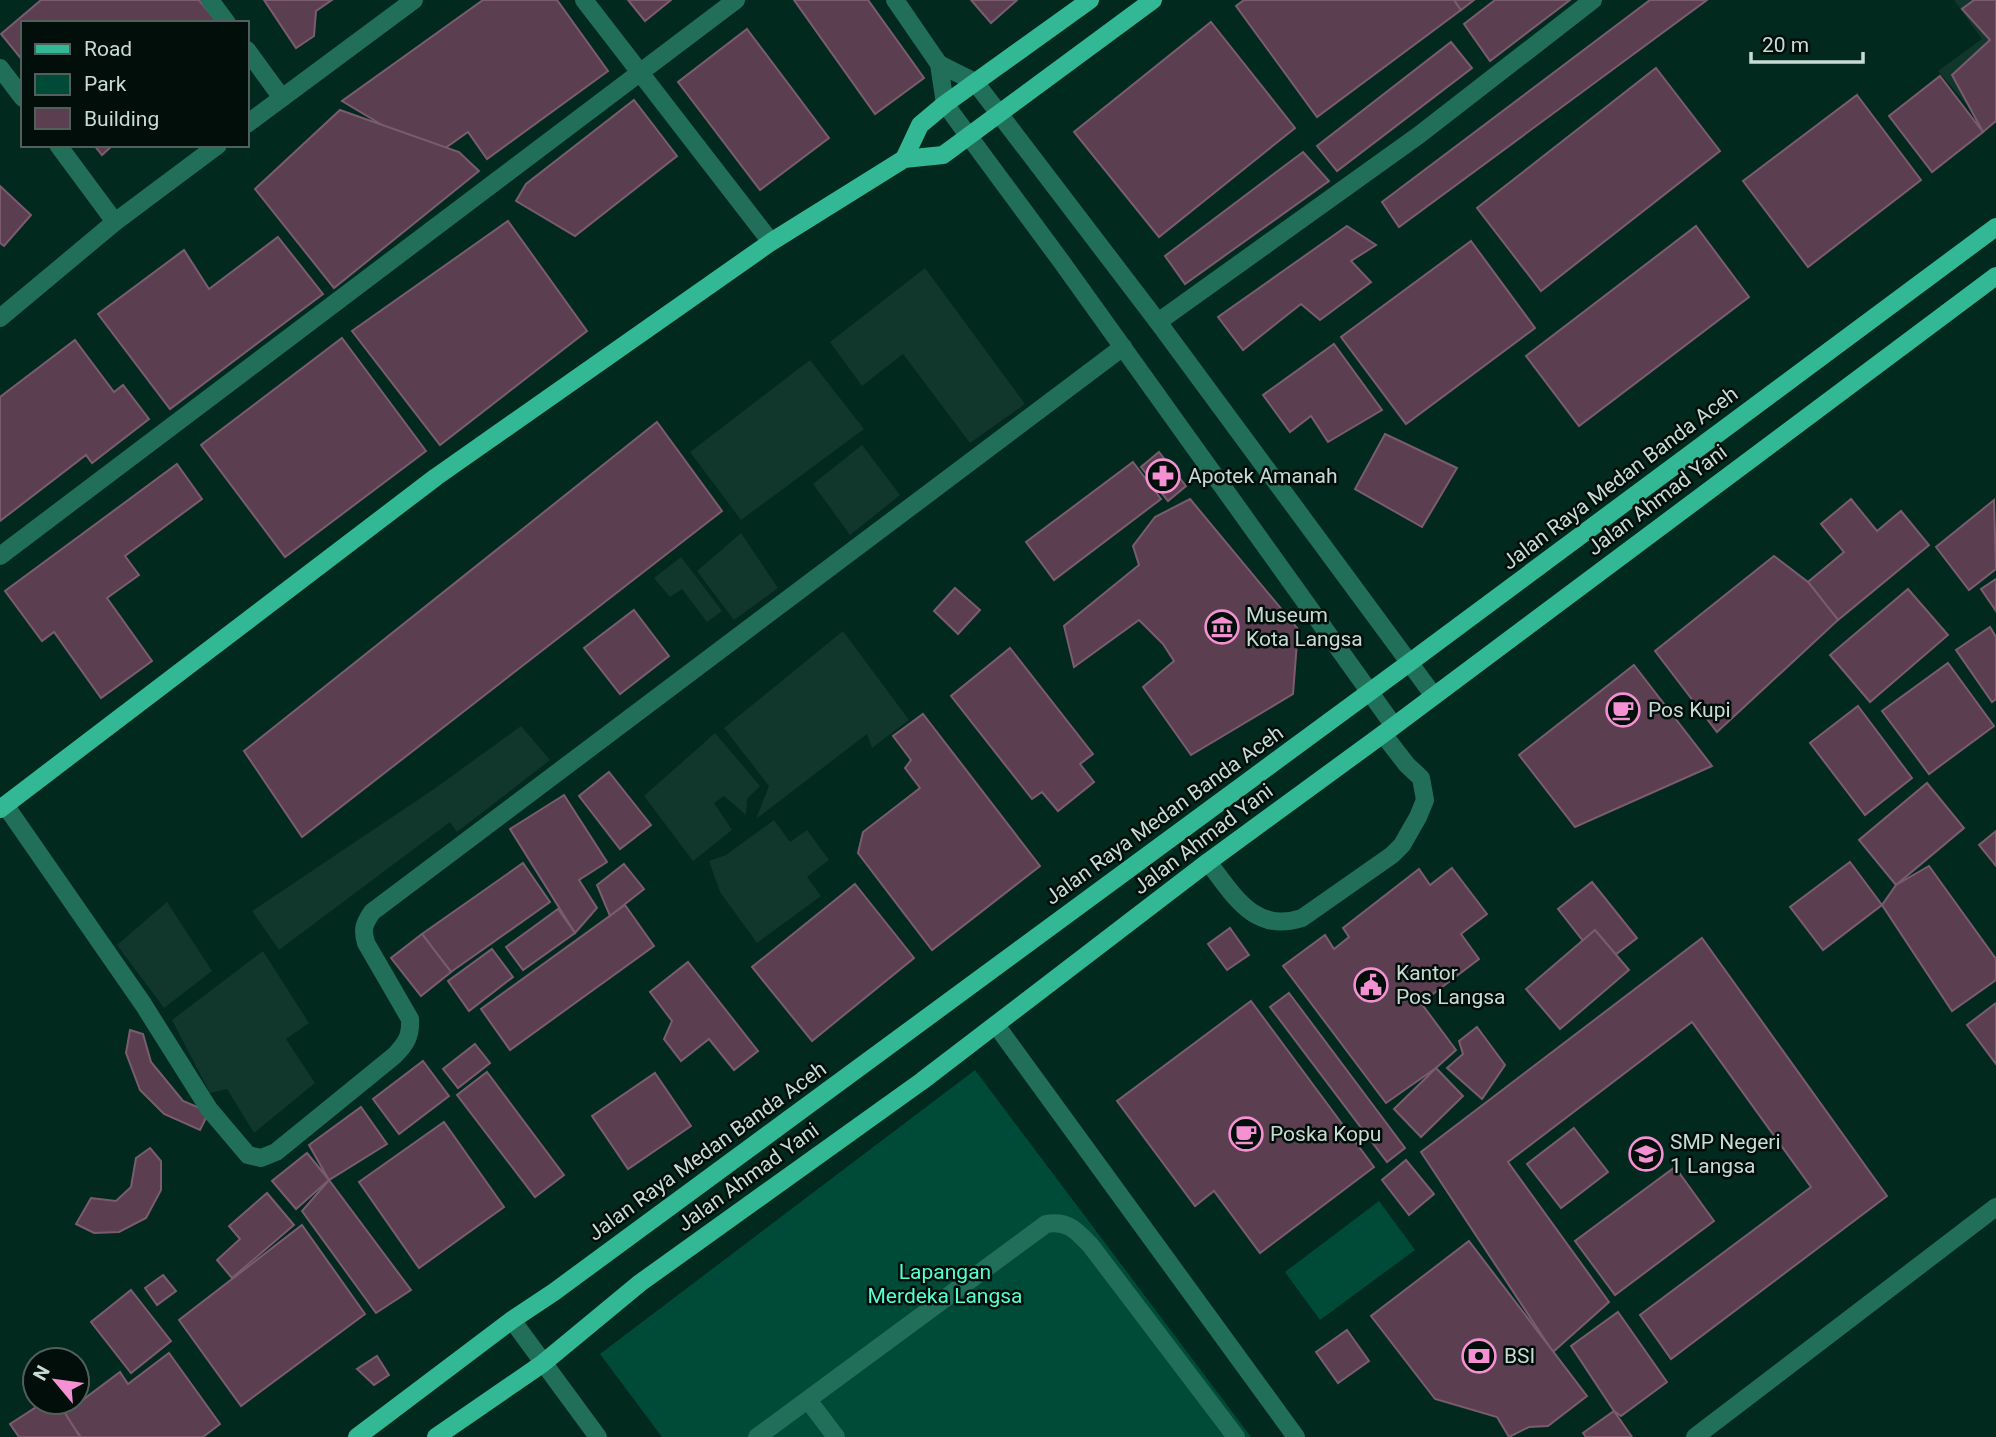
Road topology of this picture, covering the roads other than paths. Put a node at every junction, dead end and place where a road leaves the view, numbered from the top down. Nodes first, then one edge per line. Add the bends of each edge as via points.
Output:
1 (210, 0) edge
2 (414, 0) edge
3 (584, 0) edge
4 (736, 0) edge
5 (895, 0) edge
6 (1090, 0) edge
7 (1153, 0) edge
8 (1593, 0) edge
9 (226, 21) edge
10 (248, 51) edge
11 (939, 64) junction
12 (0, 68) edge
13 (639, 73) junction
14 (975, 82) junction
15 (21, 95) edge
16 (282, 98) junction
17 (945, 104) junction
18 (999, 114) junction
19 (248, 123) edge
20 (969, 137) junction
21 (59, 147) edge
22 (215, 147) edge
23 (904, 159) junction
24 (115, 222) junction
25 (1996, 226) edge
26 (771, 242) junction
27 (1996, 276) edge
28 (0, 318) edge
29 (1158, 322) junction
30 (1123, 348) junction
31 (0, 556) edge
32 (1409, 663) junction
33 (1370, 692) junction
34 (1434, 695) junction
35 (1388, 730) junction
36 (3, 807) edge
37 (1208, 862) junction
38 (996, 1025) junction
39 (1996, 1207) edge
40 (512, 1320) junction
41 (542, 1363) junction
42 (808, 1400) junction
43 (357, 1437) edge
44 (436, 1437) edge
45 (598, 1437) edge
46 (757, 1437) edge
47 (836, 1437) edge
48 (1236, 1437) edge
49 (1296, 1437) edge
50 (1695, 1437) edge

1 - 9 street
2 - 16 street
3 - 13 street
4 - 13 street
5 - 11 street
6 - 14 main road
7 - 18 main road
8 - 29 street via 1419,135
10 - 16 street
11 - 14 street
11 - 17 street
12 - 15 street
13 - 26 street
13 - 31 street
14 - 17 main road
14 - 18 street
16 - 19 street
17 - 20 street
17 - 23 main road via 920,125
18 - 20 main road
18 - 29 street
20 - 23 main road via 943,155
20 - 30 street
21 - 24 street
22 - 24 street
23 - 26 main road
24 - 28 street
25 - 32 main road, Jalan Raya Medan Banda Aceh
26 - 36 main road via 436,478
27 - 34 main road, Jalan Ahmad Yani
29 - 32 street
30 - 33 street
30 - 36 street via 372,912 363,932 410,1019 406,1044 276,1152 261,1158 248,1155 209,1109 143,1004
32 - 33 main road, Jalan Raya Medan Banda Aceh
32 - 34 street
33 - 35 street
33 - 40 main road, Jalan Raya Medan Banda Aceh
34 - 35 main road, Jalan Ahmad Yani
35 - 37 main road, Jalan Ahmad Yani
35 - 37 street via 1407,765 1421,778 1425,800 1413,828 1392,855 1287,923 1251,914
37 - 38 main road, Jalan Ahmad Yani
38 - 41 main road, Jalan Ahmad Yani via 639,1283
38 - 49 street
39 - 50 street
40 - 41 street
40 - 43 main road, Jalan Raya Medan Banda Aceh
41 - 44 main road, Jalan Ahmad Yani
41 - 45 street
42 - 46 street
42 - 47 street
42 - 48 street via 1046,1224 1058,1222 1071,1227 1091,1246

